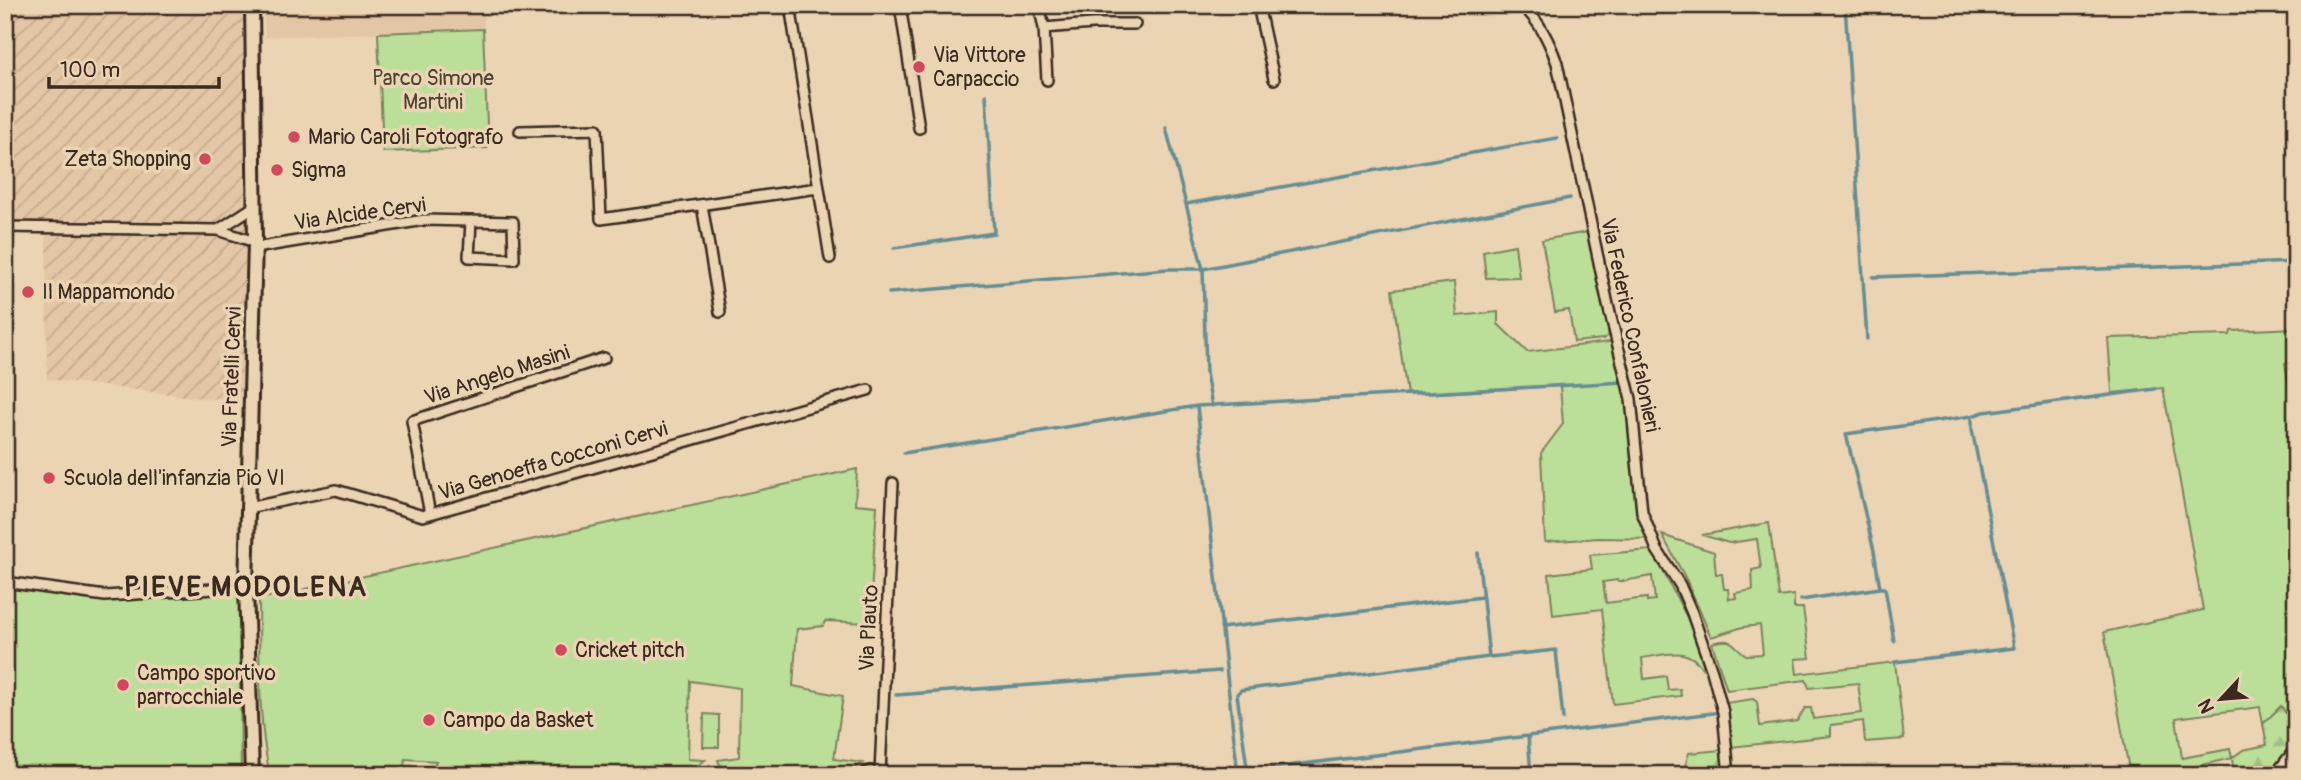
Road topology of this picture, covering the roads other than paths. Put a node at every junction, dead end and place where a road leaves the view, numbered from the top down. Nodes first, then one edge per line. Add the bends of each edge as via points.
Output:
1 (252, 5) edge
2 (790, 5) edge
3 (900, 5) edge
4 (1039, 5) edge
5 (1258, 5) edge
6 (1522, 5) edge
7 (1135, 24) dead end
8 (1044, 28) junction
9 (1274, 79) dead end
10 (1047, 80) dead end
11 (919, 128) dead end
12 (520, 131) dead end
13 (818, 188) junction
14 (702, 205) junction
15 (255, 206) junction
16 (471, 220) junction
17 (5, 227) edge
18 (218, 230) junction
19 (255, 245) junction
20 (830, 258) dead end
21 (720, 312) dead end
22 (604, 358) dead end
23 (868, 390) dead end
24 (893, 483) dead end
25 (247, 508) junction
26 (430, 514) junction
27 (5, 582) edge
28 (246, 587) junction
29 (2296, 748) edge
30 (251, 750) junction
31 (880, 774) edge
32 (252, 775) edge
33 (258, 775) edge
34 (705, 775) edge
35 (715, 775) edge
36 (862, 775) edge
37 (1729, 775) edge
38 (2275, 775) edge

1 - 15 main road, Via Fratelli Cervi
2 - 13 street
3 - 11 street
4 - 8 street
5 - 9 street
6 - 37 street, Via Federico Confalonieri via 1539,24 1557,63 1631,399 1642,512 1657,550 1680,585 1712,671 1723,712
7 - 8 street
8 - 10 street
12 - 14 street via 597,129 601,219
13 - 14 street
13 - 20 street
14 - 21 street
15 - 18 street
15 - 19 main road, Via Fratelli Cervi
16 - 16 street, Via Alcide Cervi via 513,222 514,259 469,257
16 - 19 street, Via Alcide Cervi via 424,220
17 - 18 street
18 - 19 street
19 - 25 main road, Via Fratelli Cervi
22 - 26 street, Via Angelo Masini via 412,421
23 - 26 street, Via Genoeffa Cocconi Cervi
24 - 31 street, Via Plauto
25 - 26 street, Via Genoeffa Cocconi Cervi via 336,490 423,516
25 - 28 main road, Via Fratelli Cervi
27 - 28 street via 105,596
28 - 30 main road, Via Fratelli Cervi
29 - 38 street
30 - 32 main road, Via Fratelli Cervi
30 - 33 main road, Via Fratelli Cervi
31 - 36 street, Via Plauto via 870,771
34 - 35 street

